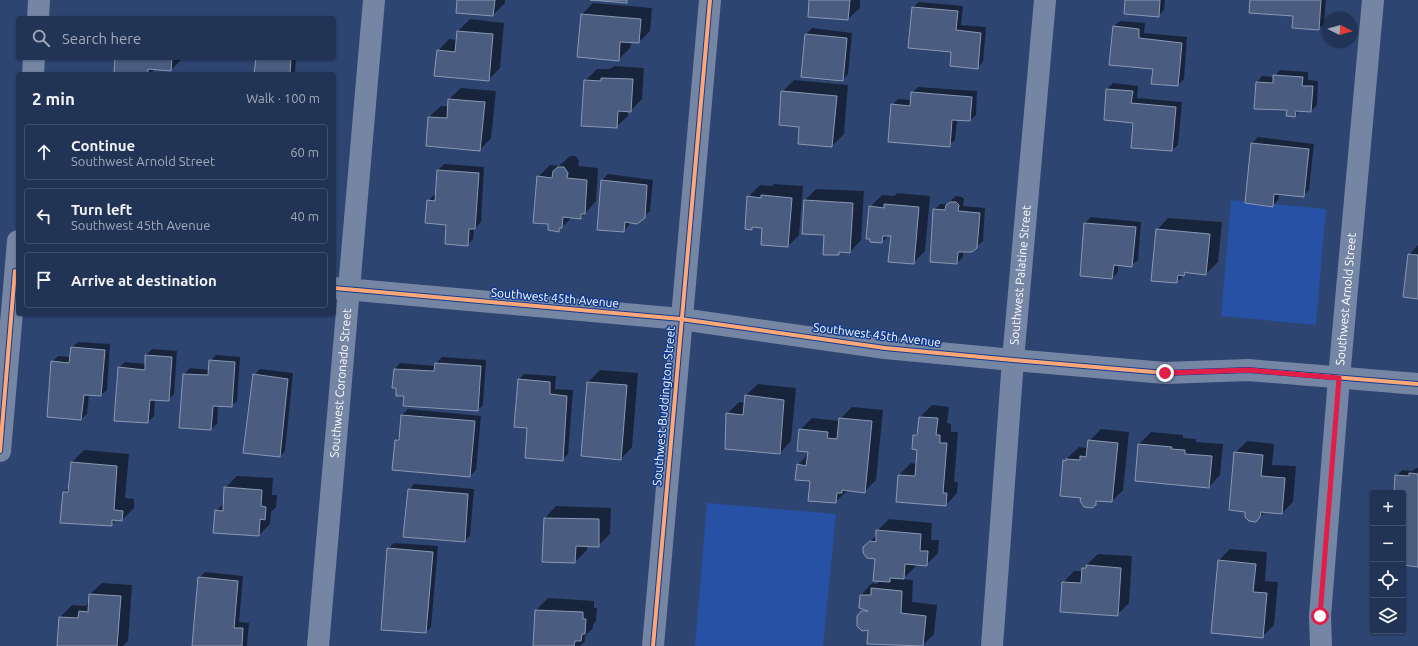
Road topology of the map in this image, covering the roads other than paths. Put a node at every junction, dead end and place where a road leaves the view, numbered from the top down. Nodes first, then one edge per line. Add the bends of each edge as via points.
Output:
1 (39, 0) edge
2 (374, 0) edge
3 (710, 0) edge
4 (1045, 0) edge
5 (1374, 0) edge
6 (38, 16) edge
7 (34, 60) edge
8 (33, 72) edge
9 (16, 250) edge
10 (11, 271) edge
11 (341, 288) edge
12 (681, 319) junction
13 (1013, 360) junction
14 (1339, 378) junction
15 (1418, 384) edge
16 (0, 451) edge
17 (318, 646) edge
18 (653, 646) edge
19 (992, 646) edge
20 (1322, 646) edge

1 - 6 street
2 - 11 street, Southwest Coronado Street
3 - 12 street, Southwest Buddington Street
4 - 13 street, Southwest Palatine Street
5 - 14 street, Southwest Arnold Street
7 - 8 street
9 - 10 street
10 - 16 street
11 - 12 street, Southwest 45th Avenue
11 - 17 street, Southwest Coronado Street
12 - 13 street, Southwest 45th Avenue via 885,348
12 - 18 street, Southwest Buddington Street
13 - 14 street, Southwest 45th Avenue via 1165,373 1248,370
13 - 19 street, Southwest Palatine Street
14 - 15 street, Southwest 45th Avenue
14 - 20 street, Southwest Arnold Street via 1320,616

